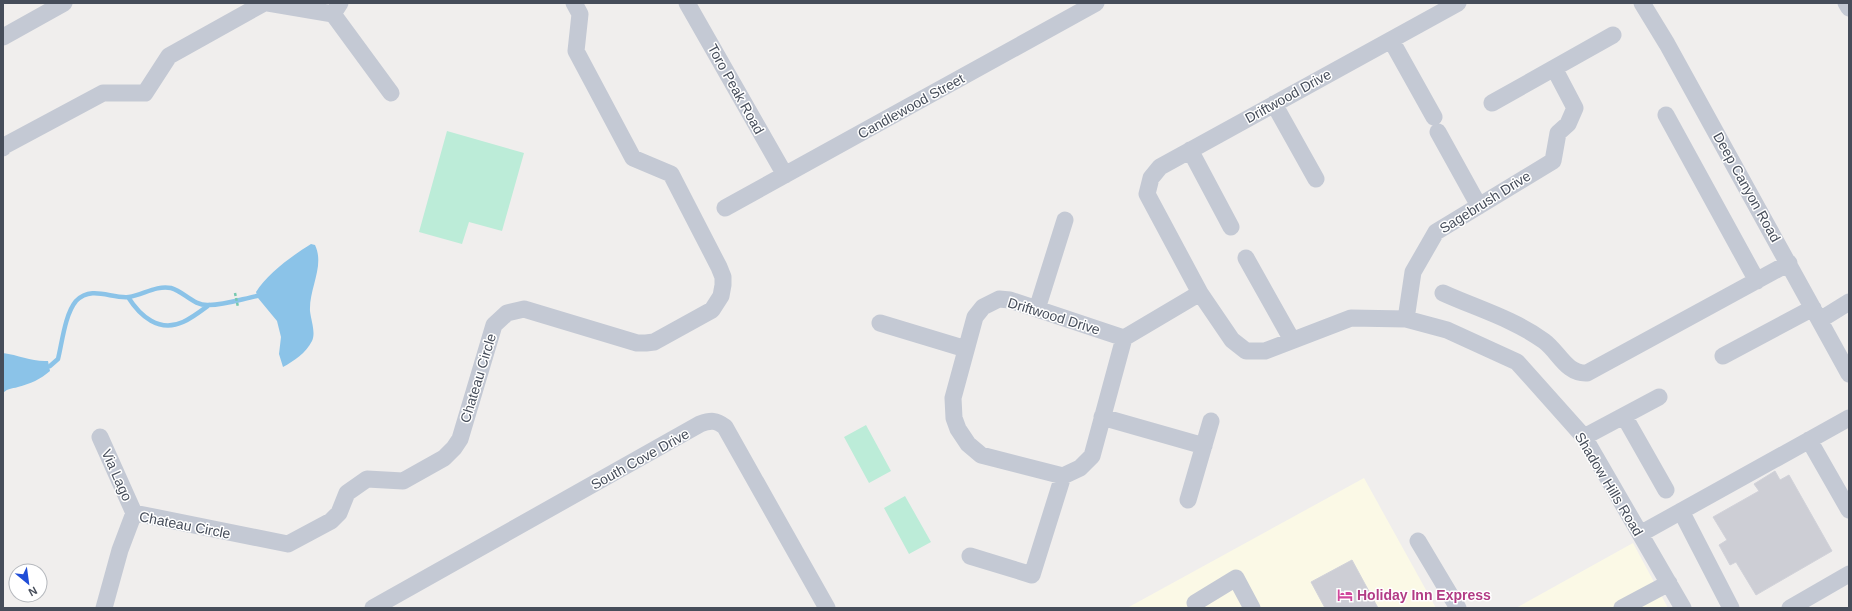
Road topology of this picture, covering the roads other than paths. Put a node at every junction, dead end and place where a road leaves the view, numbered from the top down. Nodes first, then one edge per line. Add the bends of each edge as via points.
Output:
1 (64, 3) edge
2 (264, 3) edge
3 (268, 3) edge
4 (574, 3) edge
5 (687, 3) edge
6 (1096, 3) edge
7 (1458, 3) edge
8 (1642, 3) edge
9 (1846, 3) edge
10 (1849, 8) edge
11 (337, 9) edge
12 (1613, 35) dead end
13 (3, 37) edge
14 (1391, 40) junction
15 (1554, 68) junction
16 (391, 93) dead end
17 (1492, 102) dead end
18 (1274, 104) junction
19 (1666, 115) dead end
20 (3, 148) edge
21 (1190, 150) junction
22 (785, 175) junction
23 (1316, 179) dead end
24 (1479, 206) junction
25 (725, 208) dead end
26 (1065, 220) dead end
27 (1231, 227) dead end
28 (1246, 258) dead end
29 (1789, 263) junction
30 (1757, 281) junction
31 (1200, 293) junction
32 (1443, 293) dead end
33 (1849, 302) edge
34 (1037, 309) junction
35 (1816, 314) junction
36 (1406, 319) junction
37 (880, 323) dead end
38 (1124, 338) junction
39 (1232, 340) joint
40 (1292, 340) junction
41 (966, 349) junction
42 (1723, 356) dead end
43 (1849, 374) edge
44 (1659, 397) dead end
45 (1624, 416) junction
46 (1102, 418) junction
47 (1849, 418) edge
48 (1211, 421) dead end
49 (100, 437) dead end
50 (1584, 437) junction
51 (1809, 440) junction
52 (1204, 446) junction
53 (1063, 476) junction
54 (1666, 490) dead end
55 (1188, 500) dead end
56 (1849, 510) edge
57 (1681, 511) junction
58 (134, 513) junction
59 (1640, 534) junction
60 (1418, 541) dead end
61 (970, 556) dead end
62 (1849, 574) edge
63 (1669, 583) junction
64 (104, 608) edge
65 (373, 608) edge
66 (827, 608) edge
67 (1198, 608) edge
68 (1252, 608) edge
69 (1458, 608) edge
70 (1622, 608) edge
71 (1684, 608) edge
72 (1732, 608) edge
73 (1790, 608) edge

1 - 13 street
2 - 20 street via 168,56 145,93 103,92
3 - 11 street
4 - 58 street, Chateau Circle via 580,14 576,51 633,158 671,174 720,267 723,286 721,296 712,310 654,342 646,343 524,309 507,313 494,325 460,439 454,448 444,458 403,481 367,479 347,493 339,513 331,521 288,544
5 - 22 street, Toro Peak Road
6 - 22 street, Candlewood Street
7 - 14 street, Driftwood Drive
8 - 29 street, Deep Canyon Road
9 - 10 street
11 - 16 street
12 - 15 street
14 - 18 street, Driftwood Drive
14 - 24 street
15 - 17 street
15 - 24 street, Sagebrush Drive via 1575,108 1568,124 1558,133 1553,161
18 - 21 street, Driftwood Drive
18 - 23 street
19 - 30 street
21 - 27 street
21 - 31 street, Driftwood Drive via 1160,167 1151,178 1147,194
22 - 25 street, Candlewood Street
24 - 36 street, Sagebrush Drive via 1436,232 1413,272
26 - 34 street
28 - 40 street
29 - 30 street
29 - 35 street, Deep Canyon Road
30 - 32 street via 1587,373 1578,373 1571,369 1544,341 1510,322
31 - 38 street
31 - 39 street, Driftwood Drive
33 - 35 street
34 - 38 street, Driftwood Drive
34 - 41 street, Driftwood Drive via 1010,300 999,299 990,302 975,317
35 - 42 street
35 - 43 street, Deep Canyon Road
36 - 40 street, Shadow Hills Road via 1351,318
36 - 50 street, Shadow Hills Road via 1447,330 1517,362
37 - 41 street
38 - 46 street
39 - 40 street, Shadow Hills Road via 1246,351 1265,351
41 - 53 street, Driftwood Drive via 952,408 958,429 968,444 981,455
44 - 45 street
45 - 50 street
45 - 54 street
46 - 52 street
46 - 53 street via 1092,456 1080,468
47 - 51 street
48 - 52 street
49 - 58 street, Via Lago
50 - 59 street, Shadow Hills Road
51 - 56 street
51 - 57 street
52 - 55 street
53 - 61 street via 1032,575
57 - 59 street
57 - 72 street
58 - 64 street, Chateau Circle via 120,550
59 - 63 street, Shadow Hills Road
60 - 69 street
62 - 73 street
63 - 70 street
63 - 71 street, Shadow Hills Road
65 - 66 street, South Cove Drive via 700,424 712,420 725,427
67 - 68 street via 1195,603 1236,578

